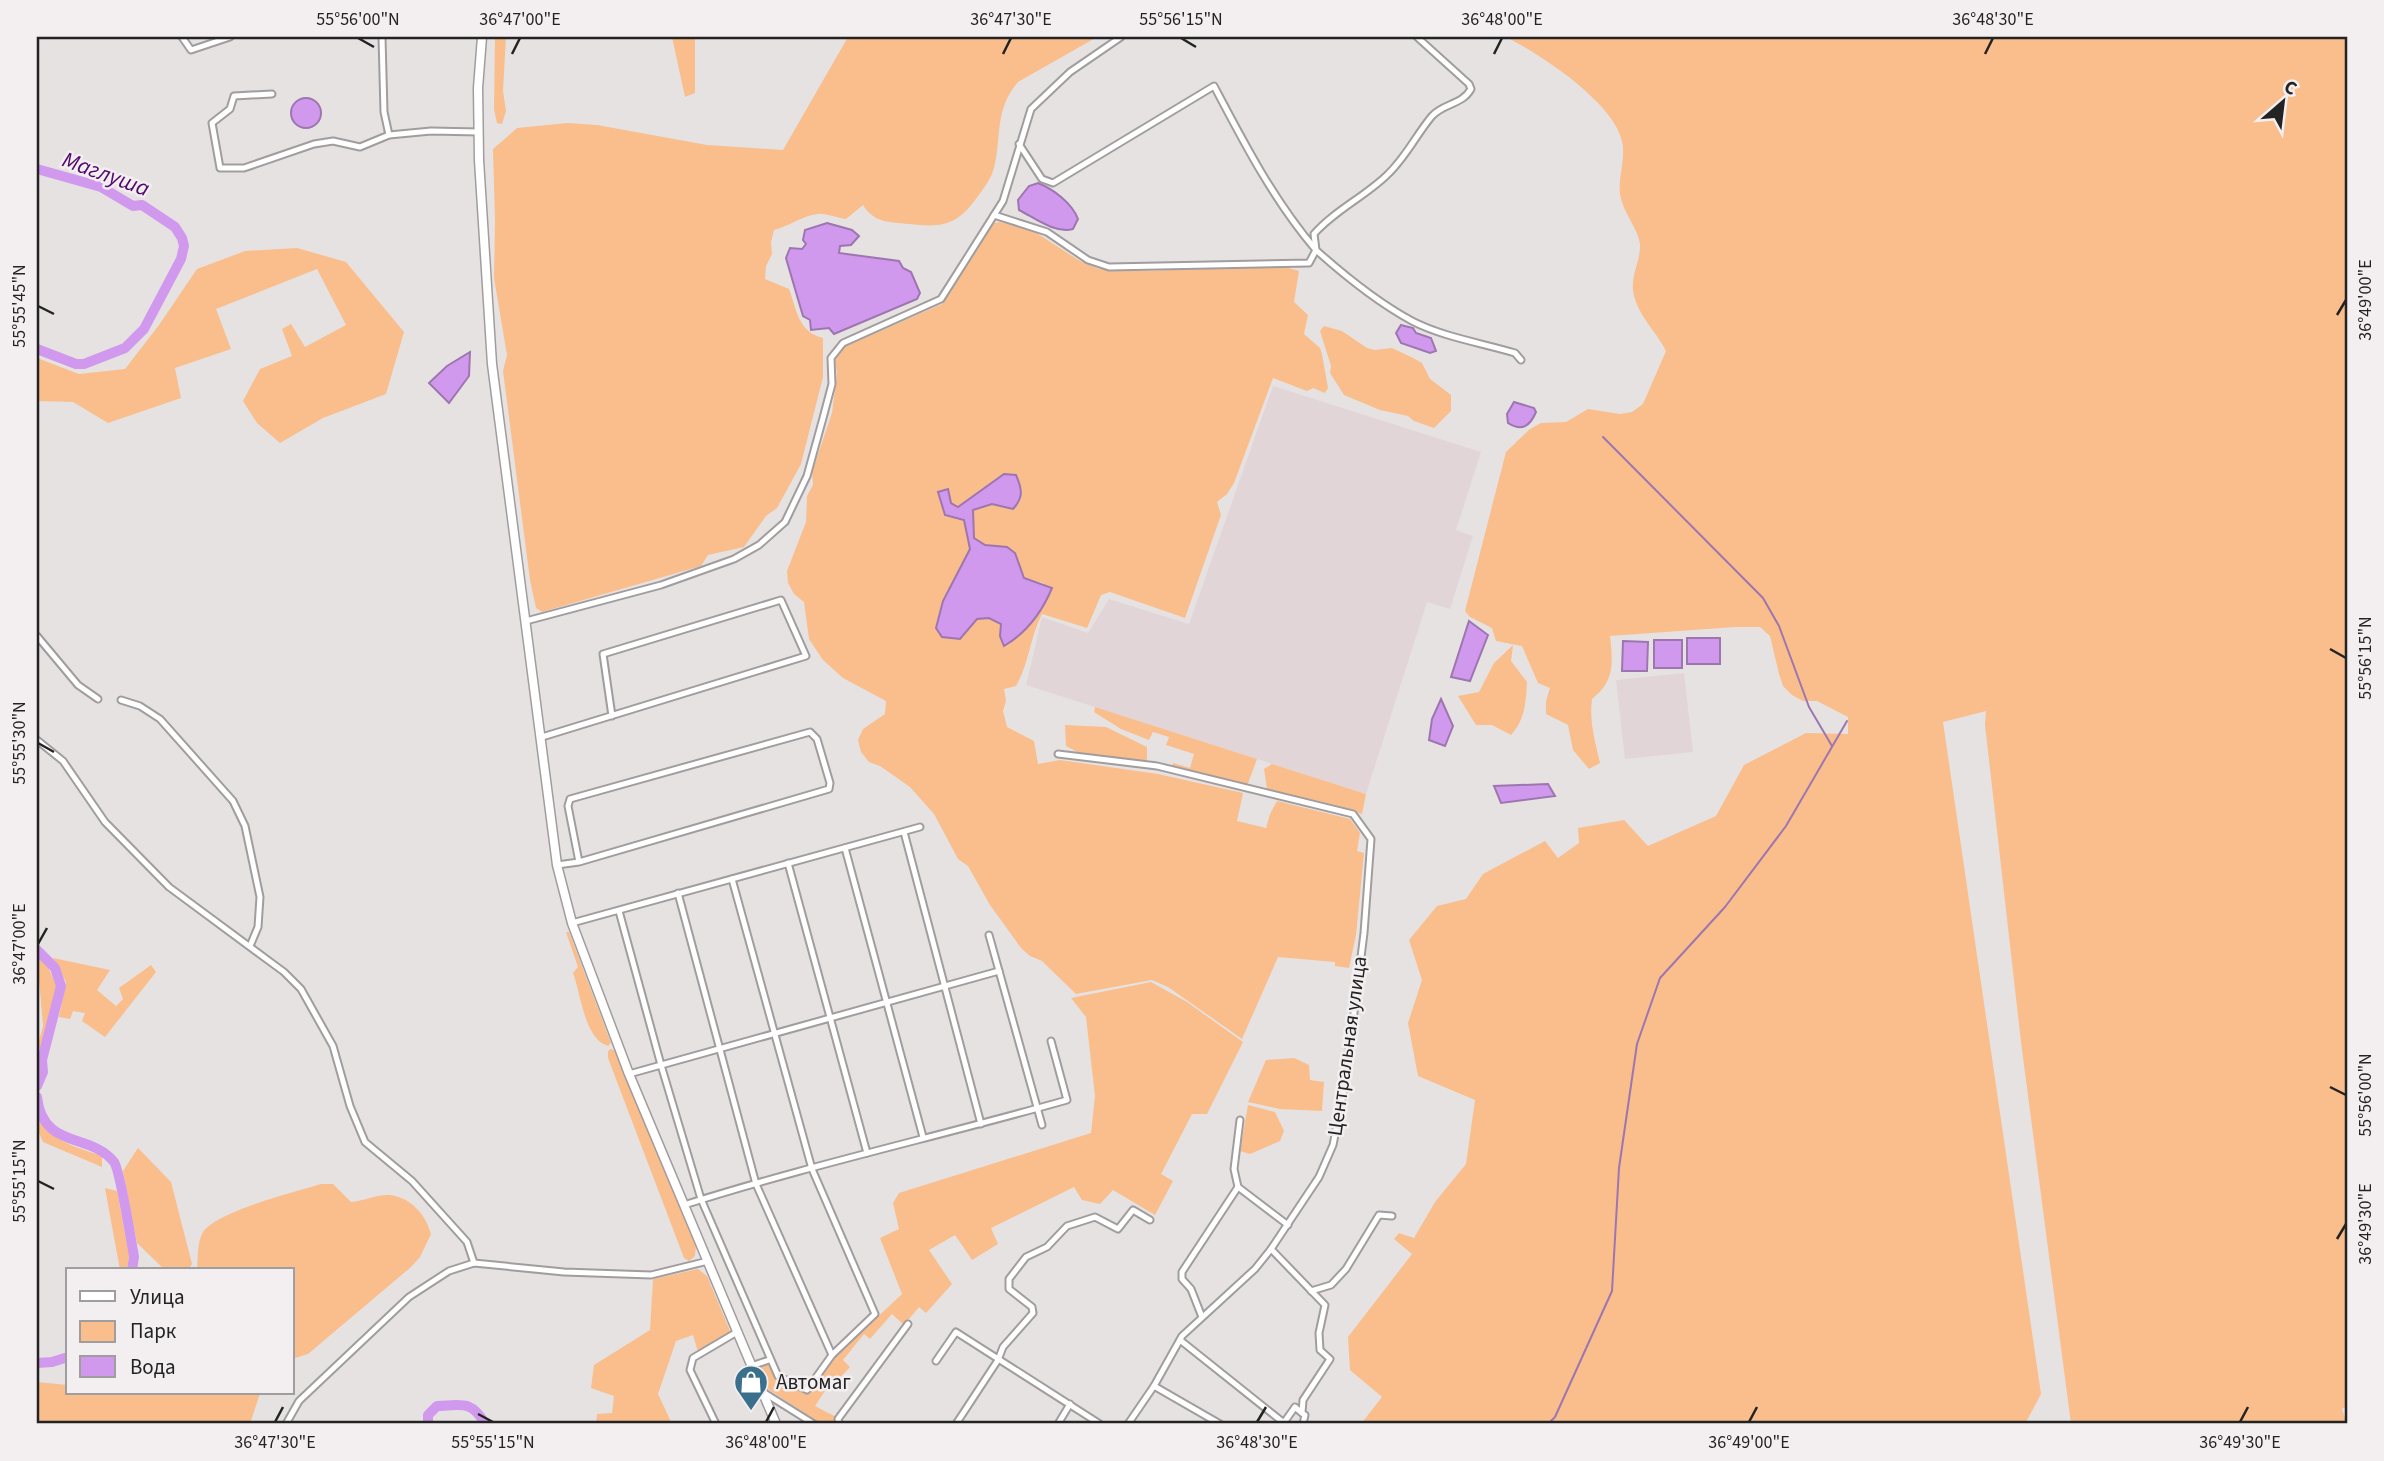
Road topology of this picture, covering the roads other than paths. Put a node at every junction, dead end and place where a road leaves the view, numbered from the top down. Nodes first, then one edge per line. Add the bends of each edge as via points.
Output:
1 (182, 37) edge
2 (230, 37) edge
3 (382, 37) edge
4 (482, 37) edge
5 (1121, 37) edge
6 (1418, 37) edge
7 (272, 94) dead end
8 (479, 132) junction
9 (389, 135) junction
10 (1019, 144) junction
11 (994, 215) junction
12 (1316, 250) junction
13 (1521, 360) dead end
14 (526, 621) junction
15 (37, 636) edge
16 (98, 699) dead end
17 (121, 700) dead end
18 (612, 716) junction
19 (542, 737) junction
20 (37, 740) edge
21 (1058, 754) dead end
22 (920, 827) dead end
23 (904, 832) junction
24 (845, 848) junction
25 (579, 862) junction
26 (788, 863) junction
27 (557, 865) junction
28 (732, 879) junction
29 (678, 893) junction
30 (619, 911) junction
31 (572, 923) junction
32 (989, 935) dead end
33 (250, 946) junction
34 (999, 971) junction
35 (943, 986) junction
36 (888, 1002) junction
37 (831, 1018) junction
38 (775, 1033) junction
39 (1052, 1041) dead end
40 (721, 1049) junction
41 (661, 1065) junction
42 (629, 1074) junction
43 (1037, 1108) junction
44 (1240, 1121) dead end
45 (981, 1125) junction
46 (1042, 1125) dead end
47 (923, 1137) junction
48 (867, 1153) junction
49 (812, 1169) junction
50 (756, 1184) junction
51 (1238, 1187) junction
52 (701, 1199) junction
53 (684, 1205) junction
54 (1392, 1216) dead end
55 (1150, 1220) dead end
56 (1288, 1225) junction
57 (1271, 1249) junction
58 (708, 1261) junction
59 (474, 1263) junction
60 (1311, 1291) junction
61 (1202, 1317) junction
62 (908, 1324) dead end
63 (737, 1332) junction
64 (1180, 1340) junction
65 (832, 1355) junction
66 (769, 1360) junction
67 (998, 1360) junction
68 (936, 1361) dead end
69 (751, 1366) junction
70 (1153, 1386) junction
71 (763, 1392) junction
72 (1070, 1404) junction
73 (1302, 1413) junction
74 (286, 1424) edge
75 (716, 1424) edge
76 (776, 1424) edge
77 (814, 1424) edge
78 (839, 1424) edge
79 (956, 1424) edge
80 (1058, 1424) edge
81 (1100, 1424) edge
82 (1128, 1424) edge
83 (1220, 1424) edge
84 (1283, 1424) edge
85 (1303, 1424) edge

1 - 2 street via 191,50
3 - 9 street
4 - 8 main road
5 - 10 street via 1070,72 1031,109
6 - 12 street via 1471,89 1461,101 1434,114 1388,175 1324,223 1314,234
7 - 9 street via 234,96 230,109 212,122 220,168 244,168 333,141 360,147
8 - 9 street
8 - 14 main road via 492,365
10 - 11 street via 1003,201
10 - 12 street via 1042,178 1053,183 1214,86 1295,226
11 - 12 street via 1047,232 1088,260 1109,267 1309,263
11 - 14 street via 942,299 835,350 832,384 807,476 785,522 776,530 734,559 661,585
12 - 13 street via 1413,321 1516,353
14 - 19 main road
15 - 16 street via 78,685
17 - 33 street via 160,719 233,801 246,826 260,897 258,928
18 - 18 street via 806,656 781,600 603,654
18 - 19 street
19 - 27 main road
20 - 33 street via 63,761 105,822 169,887
21 - 56 street, Центральная улица via 1157,766 1353,814 1371,839 1364,933 1333,1145
22 - 23 street
23 - 24 street
23 - 35 street
24 - 26 street
24 - 36 street
25 - 25 street via 829,789 817,739 810,732 570,799
25 - 27 street
26 - 28 street
26 - 37 street
27 - 31 main road
28 - 29 street
28 - 38 street
29 - 30 street
29 - 40 street
30 - 31 street
30 - 41 street
31 - 42 main road
32 - 34 street
33 - 59 street via 301,989 328,1034 365,1142 412,1181 467,1242
34 - 35 street
34 - 43 street
35 - 36 street
35 - 45 street
36 - 37 street
36 - 47 street
37 - 38 street
37 - 48 street
38 - 40 street
38 - 49 street
39 - 43 street via 1067,1100
40 - 41 street
40 - 50 street
41 - 42 street
41 - 52 street
42 - 53 main road
43 - 45 street
43 - 46 street
44 - 51 street via 1234,1170
45 - 47 street
47 - 48 street
48 - 49 street
49 - 50 street
49 - 65 street via 875,1314
50 - 52 street
50 - 65 street
51 - 56 street
51 - 61 street via 1182,1272
52 - 53 street
52 - 66 street
53 - 58 main road
54 - 60 street via 1379,1215 1346,1269 1331,1284
55 - 67 street via 1133,1210 1118,1229 1095,1217 1067,1226 1047,1247 1026,1257 1009,1279 1009,1289 1032,1307 1033,1313 1003,1347
56 - 57 street, Центральная улица
57 - 60 street
57 - 61 street, Центральная улица
58 - 59 street via 651,1275
58 - 63 main road
59 - 74 street via 449,1271 409,1297 299,1401
60 - 73 street via 1325,1305 1320,1350 1330,1359 1303,1400
61 - 64 street, Центральная улица
62 - 78 street via 838,1419
63 - 69 main road
63 - 75 street via 693,1358 690,1370
64 - 70 street, Центральная улица
64 - 84 street
65 - 66 street via 807,1390 778,1376
66 - 69 street
67 - 68 street via 956,1332
67 - 72 street
67 - 79 street
69 - 71 main road
70 - 82 street, Центральная улица
70 - 83 street
71 - 76 main road
71 - 77 street
72 - 80 street
72 - 81 street
73 - 84 street via 1295,1407
73 - 85 street

